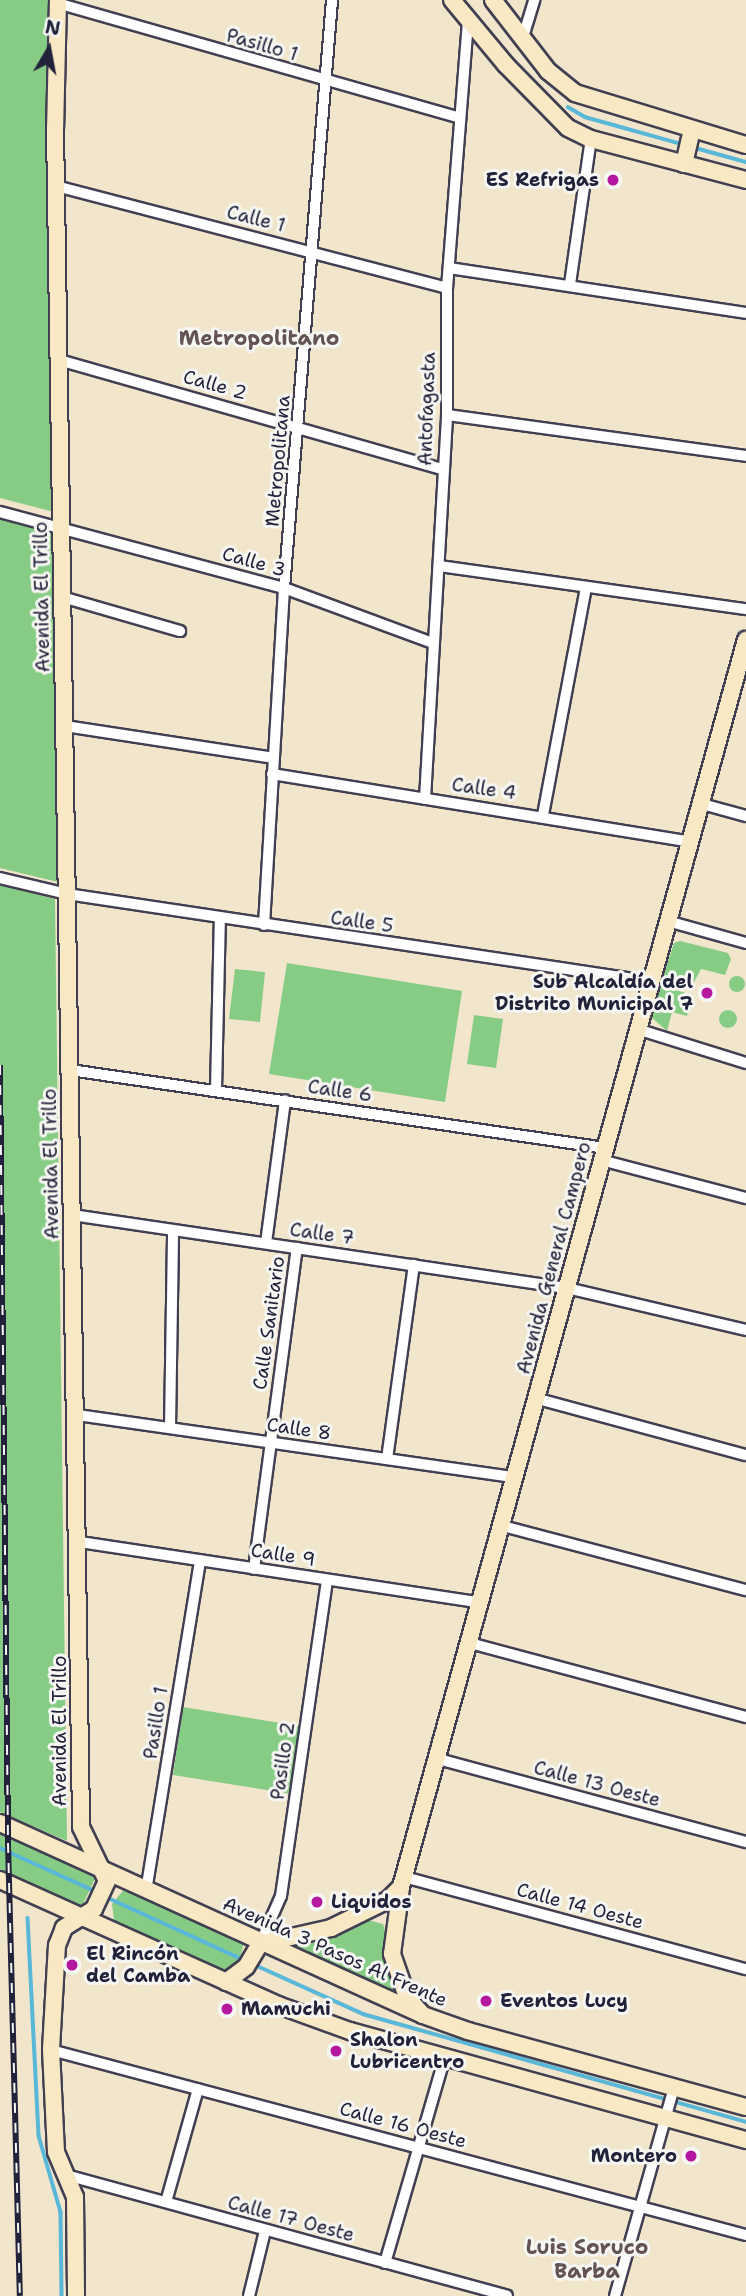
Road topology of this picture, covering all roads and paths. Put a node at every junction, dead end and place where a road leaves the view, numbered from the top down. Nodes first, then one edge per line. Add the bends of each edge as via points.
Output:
1 (331, 0) edge
2 (452, 0) edge
3 (493, 0) edge
4 (534, 0) edge
5 (57, 1) edge
6 (468, 20) junction
7 (523, 37) junction
8 (558, 80) junction
9 (322, 81) junction
10 (542, 103) junction
11 (457, 117) junction
12 (692, 132) junction
13 (591, 139) junction
14 (746, 145) edge
15 (685, 159) junction
16 (746, 180) edge
17 (57, 186) junction
18 (311, 251) junction
19 (449, 268) junction
20 (570, 284) junction
21 (447, 288) junction
22 (746, 313) edge
23 (59, 360) junction
24 (447, 415) junction
25 (298, 427) junction
26 (746, 456) edge
27 (442, 468) junction
28 (0, 512) edge
29 (62, 526) junction
30 (439, 566) junction
31 (586, 587) junction
32 (284, 588) junction
33 (62, 597) junction
34 (746, 609) edge
35 (180, 631) dead end
36 (746, 640) edge
37 (433, 642) junction
38 (739, 687) edge
39 (65, 726) junction
40 (273, 758) junction
41 (272, 774) junction
42 (425, 799) junction
43 (702, 804) junction
44 (543, 816) junction
45 (746, 816) edge
46 (691, 842) junction
47 (0, 878) edge
48 (67, 894) junction
49 (220, 919) junction
50 (671, 922) junction
51 (264, 925) junction
52 (746, 943) edge
53 (651, 986) junction
54 (640, 1030) junction
55 (746, 1063) edge
56 (70, 1070) junction
57 (216, 1090) junction
58 (285, 1100) junction
59 (603, 1154) junction
60 (746, 1198) edge
61 (72, 1214) junction
62 (173, 1230) junction
63 (266, 1243) junction
64 (296, 1248) junction
65 (414, 1265) junction
66 (567, 1288) junction
67 (746, 1330) edge
68 (538, 1399) junction
69 (77, 1415) junction
70 (170, 1428) junction
71 (270, 1443) junction
72 (746, 1455) edge
73 (387, 1459) junction
74 (515, 1477) junction
75 (503, 1526) junction
76 (80, 1542) junction
77 (200, 1560) junction
78 (254, 1569) junction
79 (327, 1580) junction
80 (746, 1590) edge
81 (481, 1604) junction
82 (470, 1643) junction
83 (746, 1717) edge
84 (438, 1759) junction
85 (0, 1823) edge
86 (746, 1842) edge
87 (106, 1877) junction
88 (0, 1880) edge
89 (403, 1882) junction
90 (146, 1891) junction
91 (87, 1913) junction
92 (254, 1955) junction
93 (746, 1969) edge
94 (226, 1982) junction
95 (423, 2015) junction
96 (51, 2049) junction
97 (445, 2057) junction
98 (198, 2089) junction
99 (670, 2103) junction
100 (746, 2107) edge
101 (746, 2140) edge
102 (418, 2147) junction
103 (66, 2175) junction
104 (166, 2202) junction
105 (642, 2208) junction
106 (265, 2231) junction
107 (746, 2235) edge
108 (385, 2263) junction
109 (76, 2296) edge
110 (248, 2296) edge
111 (507, 2296) edge
112 (615, 2296) edge

1 - 9 street, Metropolitana
2 - 6 main road
3 - 7 main road
4 - 7 street
5 - 9 street, Pasillo 1
5 - 17 main road, Avenida El Trillo
6 - 10 main road
6 - 11 street, Antofagasta
7 - 8 main road
8 - 10 main road
8 - 12 main road via 575,93
9 - 11 street, Pasillo 1
9 - 18 street, Metropolitana
10 - 13 main road via 568,128
11 - 19 street, Antofagasta
12 - 14 main road
12 - 15 main road
13 - 15 main road
13 - 20 street
15 - 16 main road
17 - 18 street, Calle 1
17 - 23 main road, Avenida El Trillo
18 - 21 street, Calle 1
18 - 25 street, Metropolitana
19 - 20 street
19 - 21 street, Antofagasta
20 - 22 street
21 - 24 street, Antofagasta
23 - 25 street, Calle 2
23 - 29 main road, Avenida El Trillo
24 - 26 street
24 - 27 street, Antofagasta
25 - 27 street, Calle 2
25 - 32 street, Metropolitana
27 - 30 street, Antofagasta
28 - 29 street, Calle 3
29 - 32 street, Calle 3
29 - 33 main road, Avenida El Trillo
30 - 31 street
30 - 37 street, Antofagasta
31 - 34 street
31 - 44 street
32 - 37 street, Calle 3
32 - 40 street, Metropolitana
33 - 35 street
33 - 39 main road, Avenida El Trillo
36 - 38 main road, Avenida General Campero
37 - 42 street, Antofagasta
38 - 43 main road, Avenida General Campero
39 - 40 street
39 - 48 main road, Avenida El Trillo
40 - 41 street, Metropolitana
41 - 42 street, Calle 4
41 - 51 street, Metropolitana
42 - 44 street, Calle 4
43 - 45 street
43 - 46 main road, Avenida General Campero
44 - 46 street, Calle 4
46 - 50 main road, Avenida General Campero
47 - 48 street, Calle 5
48 - 49 street, Calle 5
48 - 56 main road, Avenida El Trillo
49 - 51 street, Calle 5
49 - 57 street
50 - 52 street
50 - 53 main road, Avenida General Campero
51 - 53 street, Calle 5 via 627,978
53 - 54 main road, Avenida General Campero
54 - 55 street
54 - 59 main road, Avenida General Campero
56 - 57 street, Calle 6
56 - 61 main road, Avenida El Trillo
57 - 58 street, Calle 6
58 - 59 street, Calle 6
58 - 63 street, Calle Sanitario
59 - 60 street, Calle 6
59 - 66 main road, Avenida General Campero
61 - 62 street, Calle 7
61 - 69 main road, Avenida El Trillo
62 - 63 street, Calle 7
62 - 70 street
63 - 64 street, Calle 7
64 - 65 street, Calle 7
64 - 71 street, Calle Sanitario
65 - 66 street, Calle 7
65 - 73 street
66 - 67 street, Calle 7
66 - 68 main road, Avenida General Campero
68 - 72 street
68 - 74 main road, Avenida General Campero
69 - 70 street, Calle 8
69 - 76 main road, Avenida El Trillo
70 - 71 street, Calle 8
71 - 73 street, Calle 8
71 - 78 street, Calle Sanitario
73 - 74 street, Calle 8
74 - 75 main road, Avenida General Campero
75 - 80 street
75 - 81 main road, Avenida General Campero
76 - 77 street, Calle 9
76 - 87 main road, Avenida El Trillo via 81,1828
77 - 78 street, Calle 9
77 - 90 street, Pasillo 1
78 - 79 street, Calle 9
79 - 81 street, Calle 9
79 - 92 street, Pasillo 2 via 281,1896
81 - 82 main road, Avenida General Campero
82 - 83 street
82 - 84 main road, Avenida General Campero
84 - 86 street, Calle 13 Oeste
84 - 89 main road, Avenida General Campero
85 - 87 main road, Avenida 3 Pasos Al Frente
87 - 90 main road, Avenida 3 Pasos Al Frente
87 - 91 main road
88 - 91 main road, Avenida 3 Pasos Al Frente
89 - 92 main road via 388,1900 331,1928
89 - 93 street, Calle 14 Oeste
89 - 95 main road, Avenida General Campero via 392,1954 408,1997
90 - 92 main road, Avenida 3 Pasos Al Frente
91 - 94 main road, Avenida 3 Pasos Al Frente
91 - 96 main road via 64,1928 57,1945
92 - 94 main road
92 - 95 main road, Avenida 3 Pasos Al Frente
94 - 97 main road, Avenida 3 Pasos Al Frente via 350,2032
95 - 99 main road, Avenida 3 Pasos Al Frente
96 - 98 street, Calle 16 Oeste
96 - 103 main road via 56,2152
97 - 99 main road, Avenida 3 Pasos Al Frente
97 - 102 street
98 - 102 street, Calle 16 Oeste
98 - 104 street
99 - 100 main road, Avenida 3 Pasos Al Frente
99 - 101 main road, Avenida 3 Pasos Al Frente
99 - 105 street
102 - 105 street, Calle 16 Oeste
102 - 108 street
103 - 104 street, Calle 17 Oeste
103 - 109 main road via 75,2197
104 - 106 street, Calle 17 Oeste
105 - 107 street, Calle 16 Oeste
105 - 112 street
106 - 108 street, Calle 17 Oeste
106 - 110 street
108 - 111 street, Calle 17 Oeste

